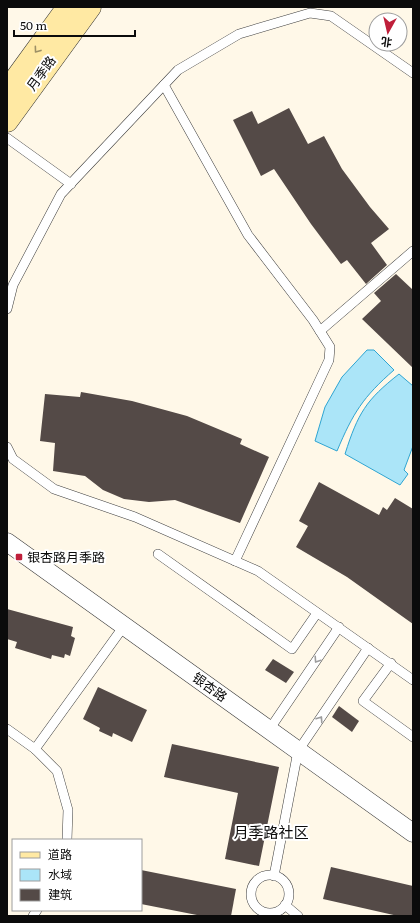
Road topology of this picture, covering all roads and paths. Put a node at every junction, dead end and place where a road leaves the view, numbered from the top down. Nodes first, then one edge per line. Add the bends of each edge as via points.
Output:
1 (68, 7) edge
2 (90, 7) edge
3 (413, 73) edge
4 (164, 85) junction
5 (7, 91) edge
6 (7, 120) edge
7 (7, 138) edge
8 (71, 184) junction
9 (413, 251) edge
10 (7, 309) edge
11 (320, 331) junction
12 (7, 448) edge
13 (7, 542) edge
14 (158, 554) dead end
15 (235, 561) junction
16 (317, 613) junction
17 (124, 626) junction
18 (339, 627) junction
19 (368, 648) junction
20 (391, 664) junction
21 (413, 680) edge
22 (7, 729) edge
23 (270, 730) junction
24 (413, 737) edge
25 (35, 749) junction
26 (298, 751) junction
27 (413, 834) edge
28 (67, 839) edge
29 (274, 876) junction
30 (285, 905) junction
31 (265, 914) edge
32 (298, 916) edge

1 -> 5 street, 月季路
2 - 6 street, 月季路
3 - 4 lane via 331,16 310,13 239,34 178,70
4 - 8 lane
4 - 11 lane via 248,235
7 - 8 lane
8 - 10 lane via 61,194 13,285
9 - 11 lane
11 - 15 lane via 330,347 329,360
12 - 15 lane via 13,459 54,489 135,516
13 - 17 street, 银杏路
14 - 16 lane via 292,648
15 - 16 lane via 258,571
16 - 18 lane
17 - 23 street, 银杏路
17 - 25 lane
18 - 19 lane
18 -> 23 lane
19 - 20 lane
26 -> 19 lane
20 - 21 lane
20 - 24 lane via 363,701
22 - 25 lane
23 - 26 street, 银杏路
25 - 28 lane via 57,771 68,810
26 - 27 street, 银杏路
26 - 29 lane
29 - 30 lane via 280,878 288,888 289,894
29 - 31 lane via 256,881 251,892 254,904
30 - 31 lane via 275,912
30 - 32 lane

